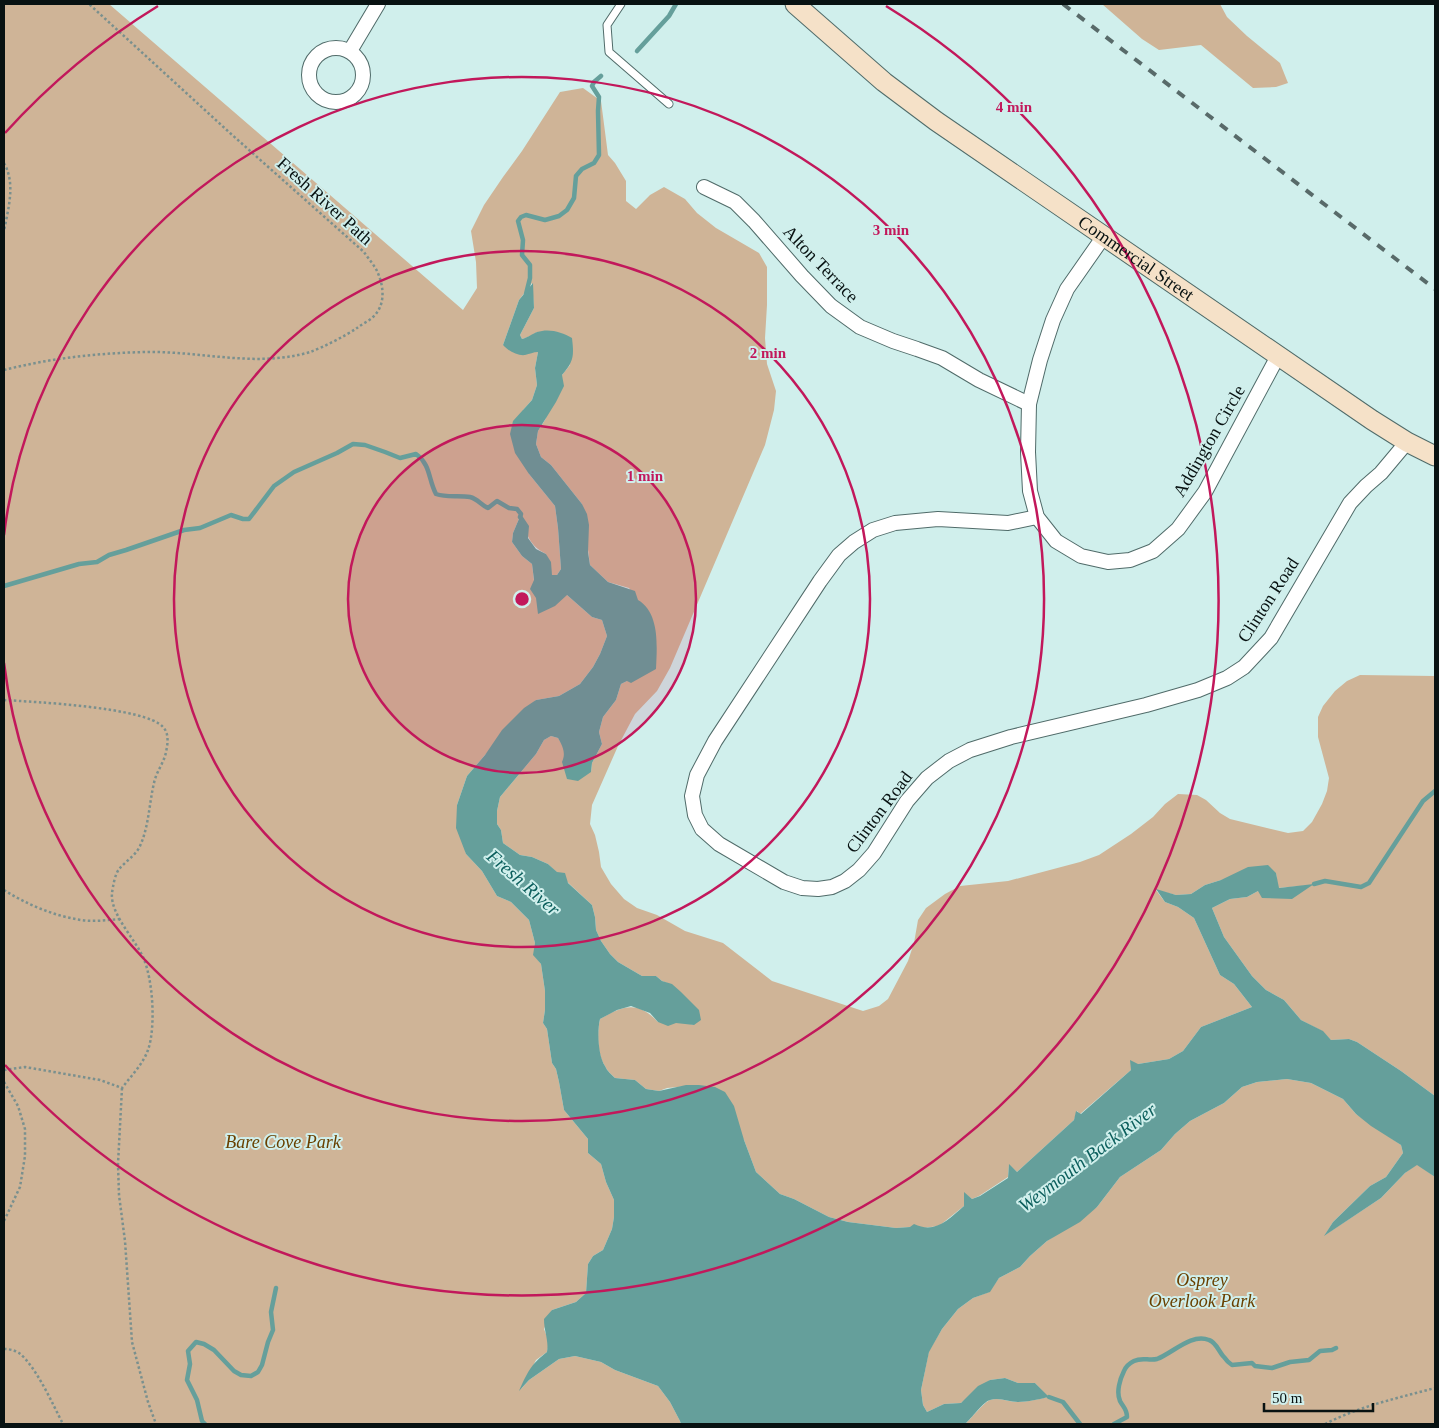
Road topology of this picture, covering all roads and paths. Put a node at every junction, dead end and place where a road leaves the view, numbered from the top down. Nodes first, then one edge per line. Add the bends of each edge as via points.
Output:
1 (89, 4) edge
2 (378, 4) edge
3 (621, 4) edge
4 (795, 4) edge
5 (350, 51) dead end
6 (669, 104) dead end
7 (4, 163) edge
8 (704, 186) dead end
9 (4, 231) edge
10 (1104, 236) junction
11 (1278, 356) junction
12 (4, 370) edge
13 (1029, 404) junction
14 (1407, 442) junction
15 (1435, 456) edge
16 (1037, 517) junction
17 (4, 700) edge
18 (4, 890) edge
19 (120, 919) junction
20 (4, 1070) edge
21 (4, 1082) edge
22 (122, 1088) junction
23 (4, 1221) edge
24 (4, 1349) edge
25 (1435, 1388) edge
26 (63, 1424) edge
27 (156, 1424) edge
28 (1325, 1424) edge

1 - 12 path, Fresh River Path via 364,252 377,271 383,303 374,317 351,332 311,351 287,357 261,359 148,352 73,357
2 - 5 street
3 - 6 lane via 607,25 609,52
4 - 10 main road, Commercial Street via 884,82
7 - 9 path via 10,178
8 - 13 street, Alton Terrace via 735,202 830,306 860,327 942,358
10 - 11 main road, Commercial Street
10 - 13 street, Addington Circle via 1067,289 1052,320
11 - 14 main road, Commercial Street
11 - 16 street, Addington Circle via 1205,492 1178,529 1153,551 1130,560 1108,562 1081,556 1056,541
13 - 16 street, Addington Circle via 1030,491
14 - 15 main road, Commercial Street
14 - 16 street, Clinton Road via 1382,474 1350,504 1271,638 1244,667 1227,678 1146,706 1011,737 970,750 949,761 927,778 907,801 864,864 845,881 832,887 802,888 784,882 719,844 702,829 695,815 692,796 697,775 715,741 838,555 873,530 895,523 938,519 1008,523
17 - 19 path via 109,709 149,719 162,725 168,734 166,752 154,781 144,835 139,848 118,870 112,894
18 - 19 path via 17,899 64,916 81,920
19 - 22 path via 143,957 152,1005 148,1050
20 - 22 path via 25,1067 100,1080
21 - 23 path via 18,1106 25,1129 20,1187
22 - 27 path via 119,1195 126,1241 132,1342
24 - 26 path via 23,1357 40,1380
25 - 28 path via 1386,1400

